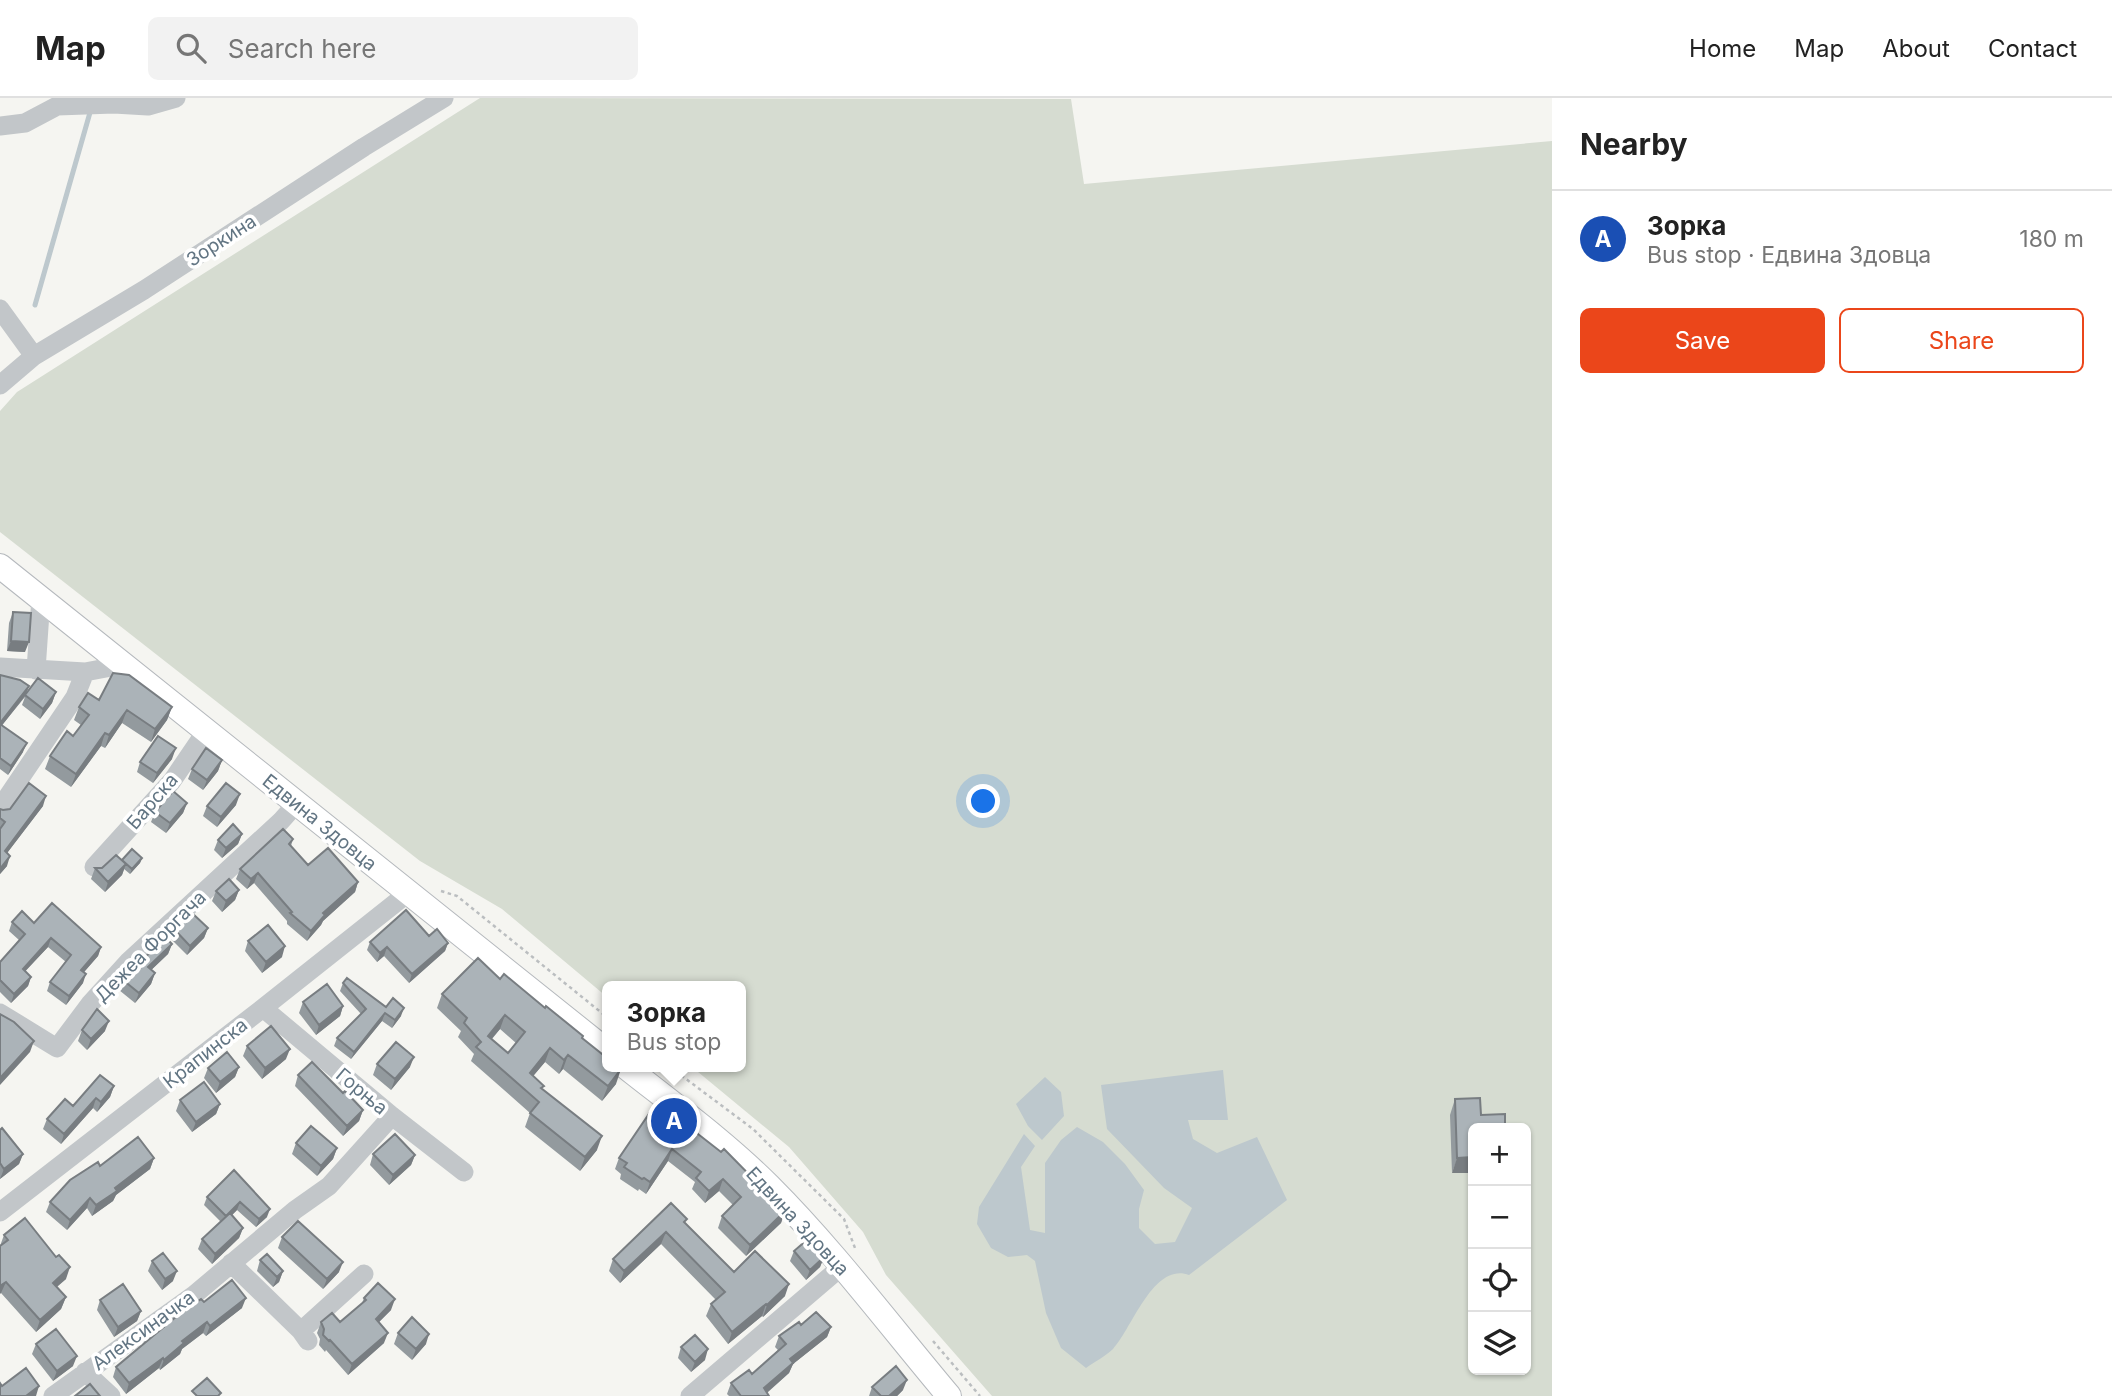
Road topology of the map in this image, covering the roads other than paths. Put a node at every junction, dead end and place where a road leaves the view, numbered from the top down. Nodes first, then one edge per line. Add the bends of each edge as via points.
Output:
1 (176, 98) edge
2 (444, 98) edge
3 (0, 126) edge
4 (0, 309) edge
5 (34, 356) junction
6 (0, 385) edge
7 (0, 566) edge
8 (37, 594) junction
9 (122, 665) junction
10 (0, 667) edge
11 (36, 670) junction
12 (85, 672) junction
13 (206, 731) junction
14 (297, 803) junction
15 (0, 808) edge
16 (94, 867) edge
17 (408, 893) junction
18 (264, 1008) junction
19 (0, 1013) edge
20 (602, 1048) edge
21 (632, 1072) edge
22 (392, 1116) junction
23 (464, 1172) dead end
24 (0, 1212) edge
25 (231, 1263) junction
26 (841, 1267) junction
27 (364, 1274) dead end
28 (85, 1372) junction
29 (700, 1393) edge
30 (53, 1396) edge
31 (111, 1396) edge
32 (949, 1396) edge

1 - 3 street via 148,106 57,106 25,122
2 - 5 street, Зоркина
4 - 5 street
5 - 6 street, Зоркина
7 - 8 main road, Едвина Здовца
8 - 9 main road, Едвина Здовца
8 - 11 street
9 - 12 street
9 - 13 main road, Едвина Здовца
10 - 11 street
11 - 12 street
12 - 15 street via 75,697
13 - 14 main road, Едвина Здовца
13 - 16 street, Барска via 172,781
14 - 17 main road, Едвина Здовца
14 - 19 street, Дежеа Форгача via 129,961 57,1048
17 - 18 street, Крапинска
17 - 20 main road, Едвина Здовца
18 - 22 street, Горња
18 - 24 street, Крапинска
21 - 26 main road, Едвина Здовца via 768,1185
22 - 23 street, Горња
22 - 25 street, Алексиначка via 329,1186
25 - 27 street via 304,1336
25 - 28 street, Алексиначка via 194,1295
26 - 29 street
26 - 32 main road, Едвина Здовца
28 - 30 street, Алексиначка
28 - 31 street

